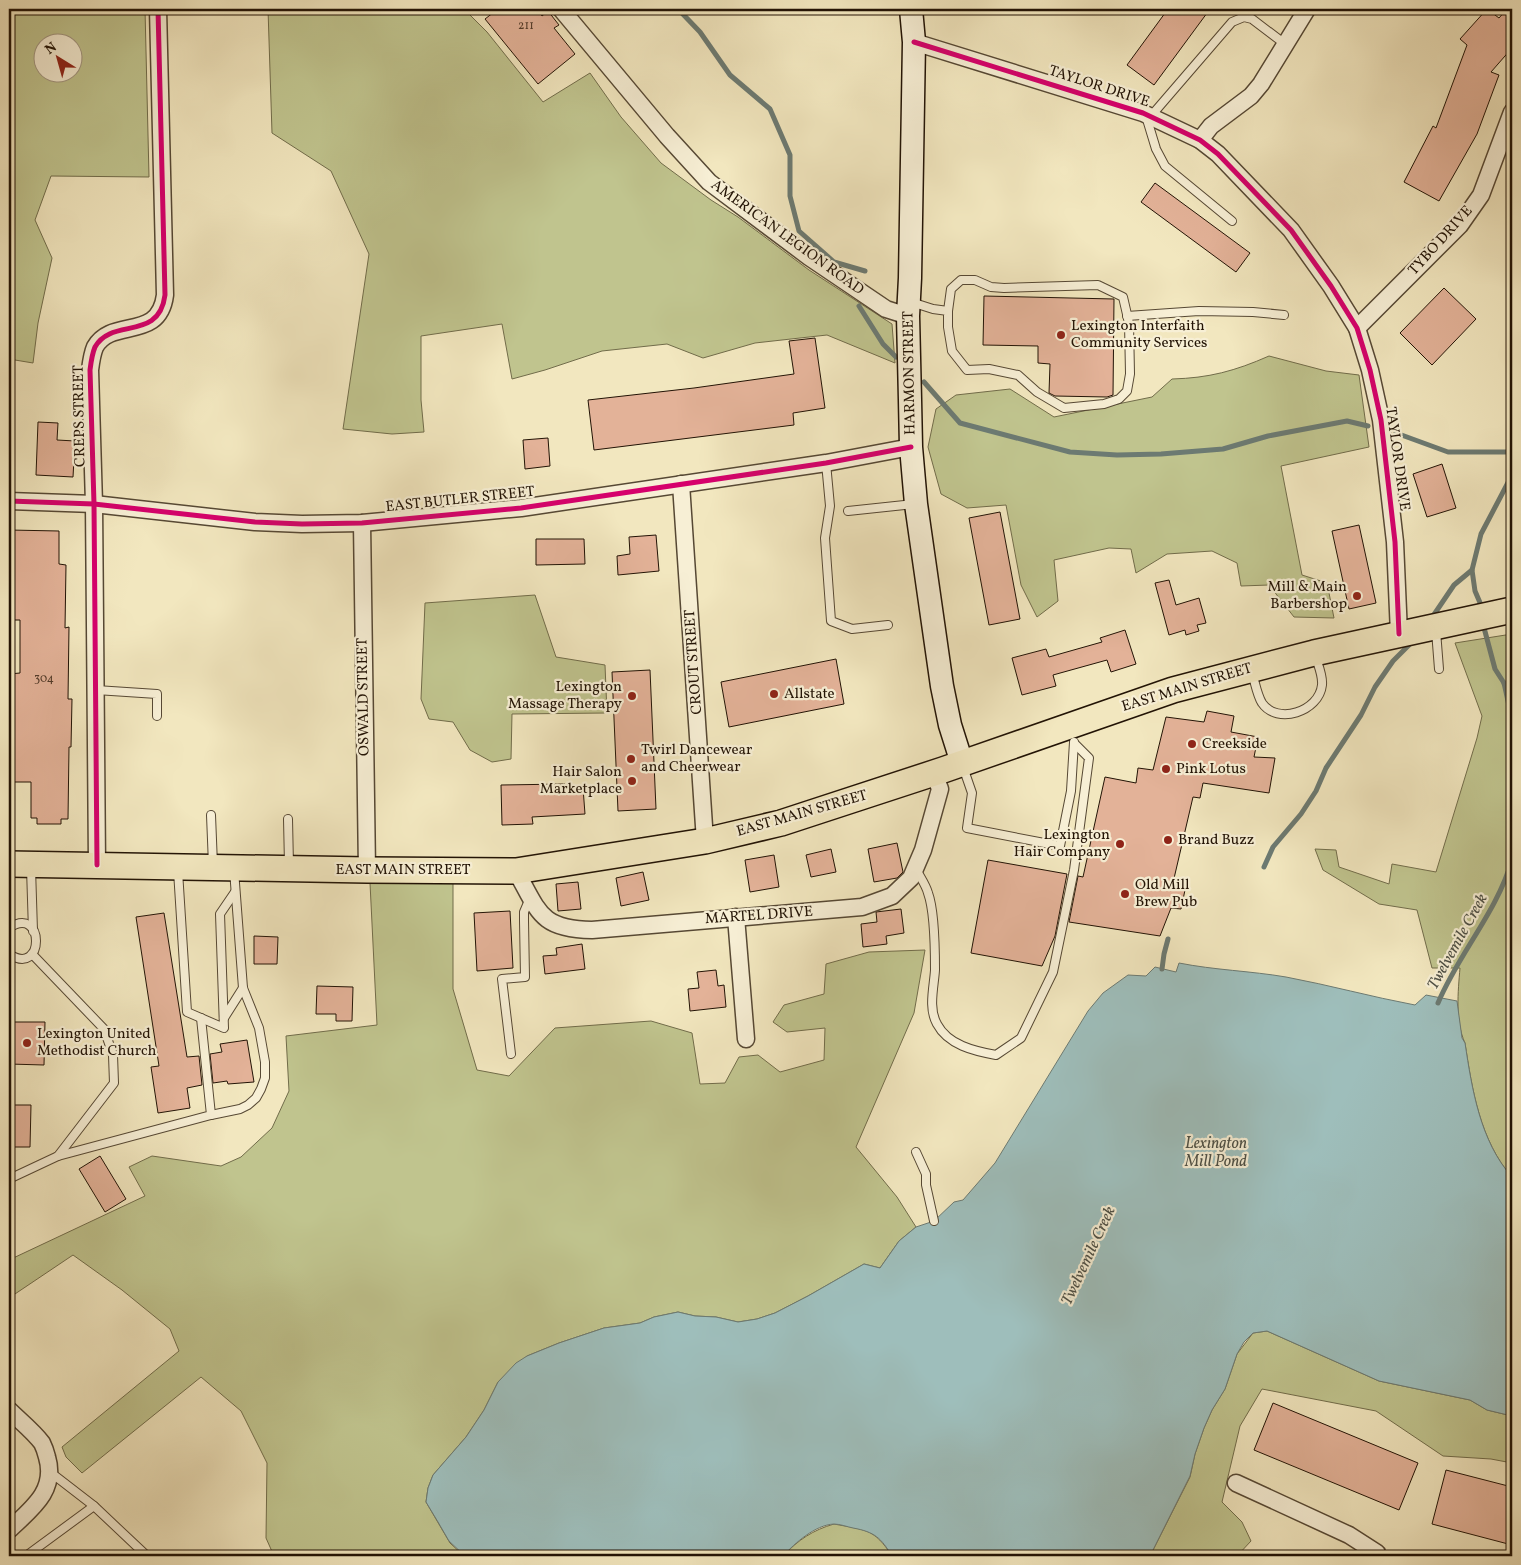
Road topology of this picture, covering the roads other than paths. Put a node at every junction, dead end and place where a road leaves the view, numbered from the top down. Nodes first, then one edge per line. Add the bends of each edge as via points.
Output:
1 (158, 9) edge
2 (561, 9) edge
3 (911, 9) edge
4 (1307, 9) edge
5 (914, 42) junction
6 (1286, 44) junction
7 (1512, 112) edge
8 (1148, 115) junction
9 (1200, 140) junction
10 (1232, 221) dead end
11 (908, 309) junction
12 (948, 311) junction
13 (1284, 315) dead end
14 (1127, 316) junction
15 (1357, 328) junction
16 (911, 447) junction
17 (826, 463) junction
18 (681, 484) junction
19 (9, 500) edge
20 (94, 504) junction
21 (916, 504) junction
22 (848, 511) dead end
23 (362, 523) junction
24 (1512, 610) edge
25 (888, 625) dead end
26 (1417, 631) junction
27 (1314, 653) junction
28 (1439, 668) dead end
29 (1250, 669) junction
30 (96, 690) junction
31 (157, 716) dead end
32 (1072, 735) junction
33 (962, 763) junction
34 (934, 773) junction
35 (211, 815) dead end
36 (288, 819) dead end
37 (706, 840) junction
38 (20, 864) edge
39 (97, 865) junction
40 (177, 866) junction
41 (916, 867) junction
42 (289, 869) junction
43 (367, 870) junction
44 (516, 871) junction
45 (227, 876) junction
46 (530, 896) junction
47 (736, 917) junction
48 (9, 928) edge
49 (33, 931) junction
50 (9, 954) edge
51 (32, 954) junction
52 (243, 988) junction
53 (201, 1018) junction
54 (224, 1018) junction
55 (746, 1039) dead end
56 (511, 1054) dead end
57 (211, 1115) junction
58 (916, 1152) dead end
59 (58, 1156) junction
60 (9, 1179) edge
61 (934, 1221) dead end
62 (9, 1410) edge
63 (50, 1472) junction
64 (1236, 1483) dead end
65 (94, 1506) junction
66 (9, 1530) edge
67 (1379, 1555) edge
68 (26, 1556) edge
69 (147, 1556) edge

1 - 20 street, CREPS STREET via 165,295 159,314 152,321 106,336 96,346 91,358
2 - 11 street, AMERICAN LEGION ROAD via 709,182 809,257 886,309
3 - 5 street, HARMON STREET
4 - 6 street
5 - 8 street, TAYLOR DRIVE
5 - 11 street, HARMON STREET
6 - 8 lane via 1252,19 1244,17 1232,22
6 - 9 street via 1251,96 1211,126
7 - 15 street, TYBO DRIVE via 1481,195 1460,224
8 - 9 street, TAYLOR DRIVE
8 - 10 lane via 1156,149 1165,166
9 - 15 street, TAYLOR DRIVE via 1218,154 1290,230
11 - 12 lane
11 - 16 street, HARMON STREET
12 - 14 lane via 951,290 961,280 975,280 1004,288 1098,285 1122,297
12 - 14 lane via 952,351 967,370 989,368 1018,374 1037,392 1064,408 1104,404 1119,399 1127,391 1130,374
13 - 14 lane via 1200,311
15 - 26 street, TAYLOR DRIVE via 1381,420 1395,542
16 - 17 street, EAST BUTLER STREET
16 - 21 street, HARMON STREET
17 - 18 street, EAST BUTLER STREET
17 - 25 lane via 830,506 825,538 831,621 852,629
18 - 23 street, EAST BUTLER STREET via 521,508
18 - 37 street, CROUT STREET
19 - 20 street, EAST BUTLER STREET
20 - 23 street, EAST BUTLER STREET via 254,522
20 - 30 street, CREPS STREET
21 - 22 lane
21 - 33 street, HARMON STREET via 942,686
23 - 43 street, OSWALD STREET
24 - 26 main road, EAST MAIN STREET
26 - 27 main road, EAST MAIN STREET
26 - 28 lane
27 - 29 main road, EAST MAIN STREET
27 - 29 lane via 1322,676 1318,698 1306,709 1292,714 1276,712 1262,702
29 - 32 main road, EAST MAIN STREET via 1173,690
30 - 31 lane via 157,694
30 - 39 street, CREPS STREET
32 - 33 main road, EAST MAIN STREET
32 - 33 lane via 1071,791 1060,846 967,828 972,793
32 - 41 lane via 1089,758 1074,870 1053,972 1020,1038 996,1055 960,1045 936,1023 932,1005 934,932 928,894
33 - 34 main road, EAST MAIN STREET
34 - 37 main road, EAST MAIN STREET via 781,823
34 - 41 street, MARTEL DRIVE via 940,790
35 - 45 lane
36 - 42 lane
37 - 44 main road, EAST MAIN STREET
38 - 39 main road, EAST MAIN STREET
38 - 49 lane
39 - 40 main road, EAST MAIN STREET
40 - 45 main road, EAST MAIN STREET
40 - 53 lane via 187,1012
41 - 47 street, MARTEL DRIVE via 911,878 892,896 862,907
42 - 43 main road, EAST MAIN STREET
42 - 45 main road, EAST MAIN STREET
43 - 44 main road, EAST MAIN STREET
44 - 46 street, MARTEL DRIVE
45 - 52 lane
45 - 54 lane via 220,914
46 - 47 street, MARTEL DRIVE via 540,914 555,925 573,930
46 - 56 lane via 524,921 525,977 502,979
47 - 55 street
48 - 49 lane via 21,924
49 - 51 lane via 37,944
50 - 51 lane via 22,959
51 - 59 lane via 104,1028 113,1055 114,1083
52 - 54 lane
52 - 57 lane via 258,1028 265,1078 259,1094 248,1105
53 - 54 lane via 224,1028
53 - 57 lane
57 - 59 lane
58 - 61 lane via 926,1174
59 - 60 lane
62 - 63 street via 41,1443
63 - 65 lane
63 - 66 street via 50,1481 35,1506
64 - 67 street via 1348,1536
65 - 68 lane
65 - 69 lane

